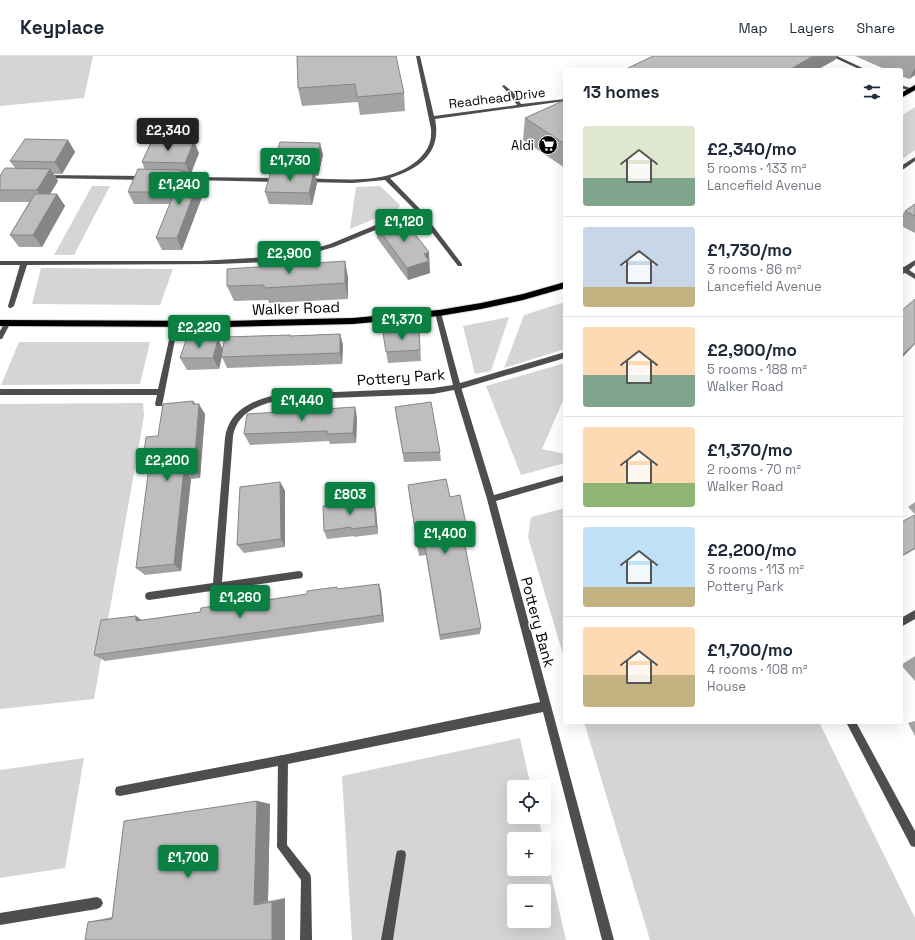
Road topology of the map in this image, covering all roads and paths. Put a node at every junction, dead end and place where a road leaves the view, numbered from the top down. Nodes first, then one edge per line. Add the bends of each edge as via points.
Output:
1 (418, 56) edge
2 (833, 56) edge
3 (860, 68) edge
4 (504, 86) dead end
5 (903, 86) edge
6 (913, 89) edge
7 (903, 95) edge
8 (563, 100) edge
9 (520, 106) junction
10 (432, 118) junction
11 (915, 159) edge
12 (903, 168) edge
13 (39, 177) edge
14 (150, 178) edge
15 (386, 178) junction
16 (188, 179) edge
17 (286, 180) edge
18 (301, 180) edge
19 (418, 210) junction
20 (915, 262) edge
21 (0, 263) edge
22 (24, 264) junction
23 (460, 265) dead end
24 (903, 270) edge
25 (903, 271) edge
26 (915, 277) edge
27 (563, 286) edge
28 (10, 306) dead end
29 (438, 313) junction
30 (3, 323) edge
31 (175, 324) junction
32 (0, 337) edge
33 (563, 356) edge
34 (457, 386) junction
35 (0, 392) edge
36 (160, 392) junction
37 (159, 404) dead end
38 (563, 479) edge
39 (491, 499) junction
40 (299, 575) dead end
41 (217, 587) junction
42 (149, 596) dead end
43 (915, 614) edge
44 (903, 622) edge
45 (546, 706) junction
46 (852, 724) edge
47 (283, 760) junction
48 (120, 791) dead end
49 (915, 842) edge
50 (401, 855) dead end
51 (97, 903) dead end
52 (0, 919) edge
53 (306, 940) edge
54 (387, 940) edge
55 (608, 940) edge

1 - 10 street
2 - 3 street
4 - 9 street
5 - 6 street
6 - 7 main road
8 - 9 street, Readhead Drive
9 - 10 street, Readhead Drive
10 - 15 street via 434,136 429,151 410,169
11 - 12 street
13 - 14 street
15 - 18 street
15 - 19 street
16 - 17 street
19 - 22 street via 324,248 277,258 223,262
19 - 23 street
20 - 24 street
21 - 22 street
22 - 28 street
25 - 26 street
27 - 29 main road, Walker Road via 515,299
29 - 31 main road, Walker Road via 347,321
29 - 34 street, Pottery Bank
30 - 31 main road, Walker Road
30 - 32 street
31 - 36 street
33 - 34 street, Pottery Park
34 - 39 street, Pottery Bank
34 - 41 street, Pottery Park via 433,391 282,397 257,404 239,416 230,430
35 - 36 street
36 - 37 street
38 - 39 street
39 - 45 street, Pottery Bank
40 - 41 street
41 - 42 street
43 - 44 street
45 - 47 street
45 - 55 street, Pottery Bank
46 - 49 street
47 - 48 street
47 - 53 street via 282,847 306,878
50 - 54 street
51 - 52 street

